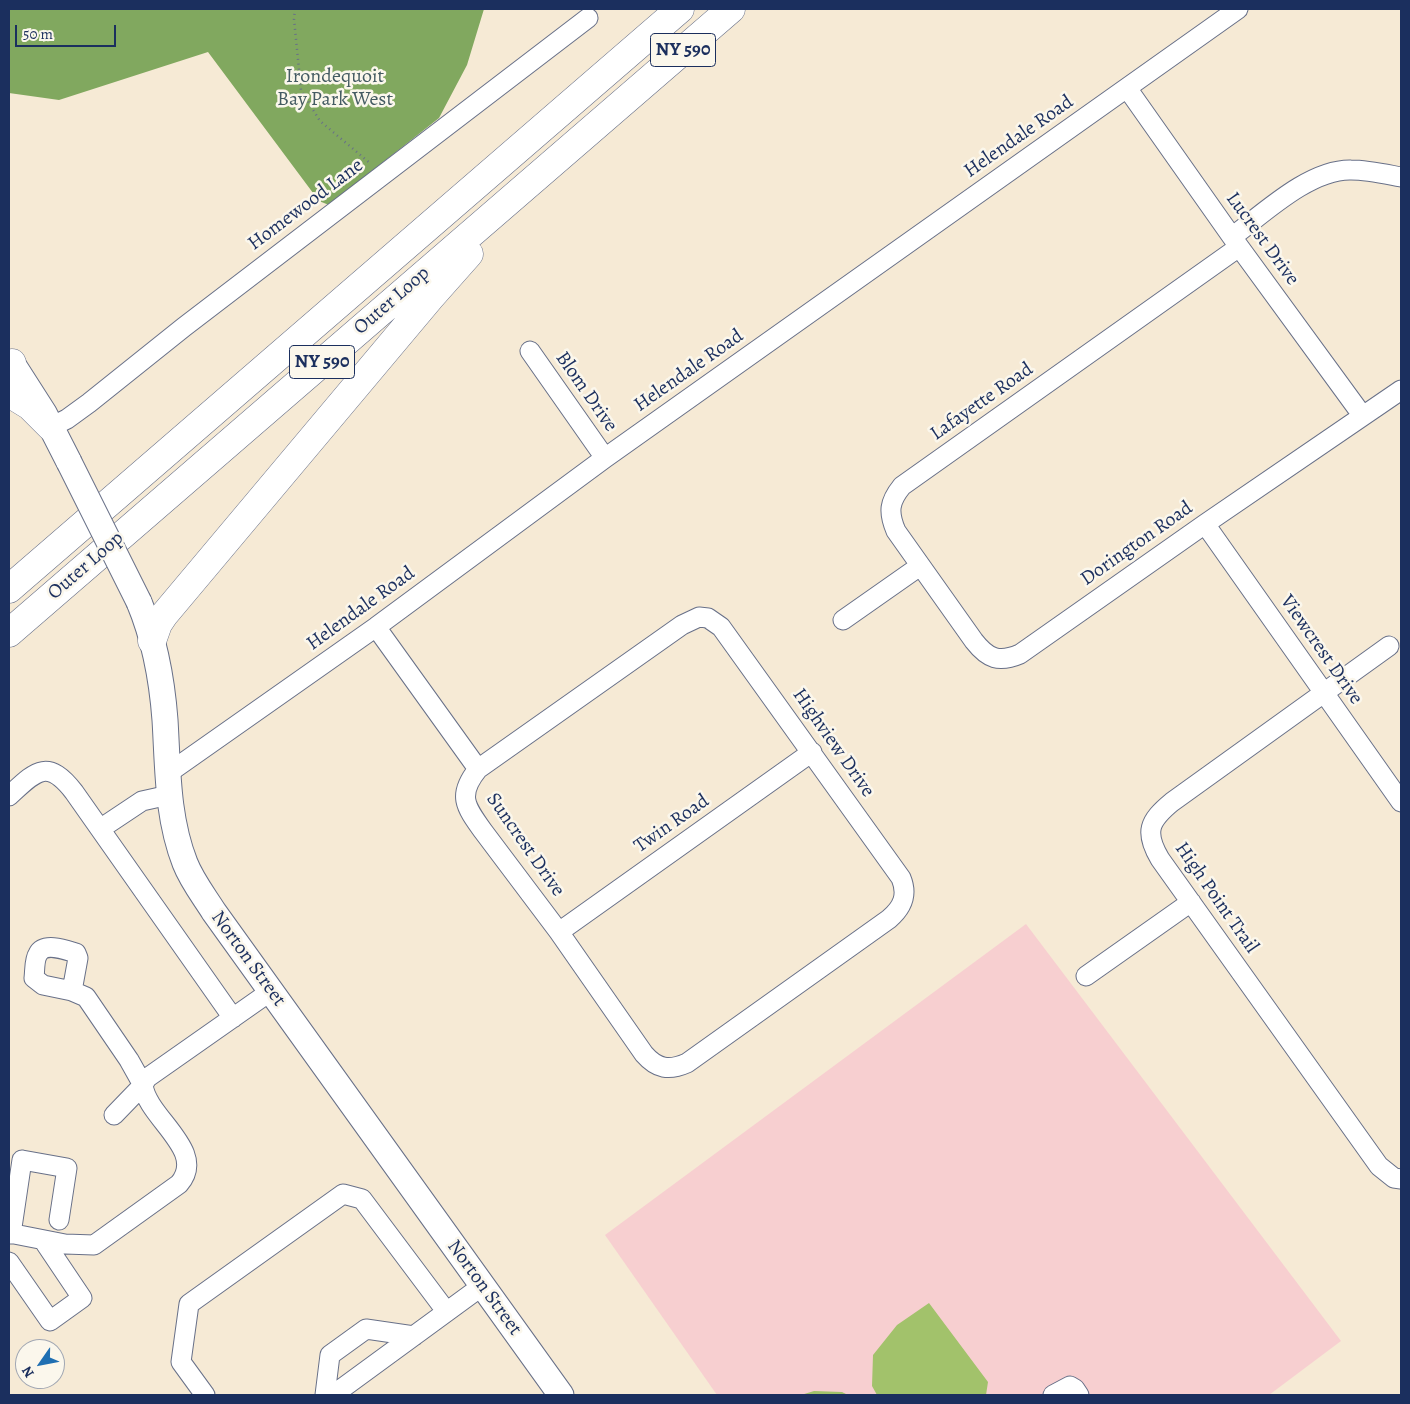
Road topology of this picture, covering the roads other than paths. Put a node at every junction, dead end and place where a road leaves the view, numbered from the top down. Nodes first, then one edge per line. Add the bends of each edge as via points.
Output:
1 (680, 9) edge
2 (731, 9) edge
3 (1238, 9) edge
4 (588, 18) dead end
5 (1126, 88) junction
6 (635, 92) junction
7 (1401, 177) edge
8 (1235, 242) junction
9 (530, 351) dead end
10 (10, 362) edge
11 (1401, 390) edge
12 (9, 393) edge
13 (1362, 415) junction
14 (51, 427) junction
15 (605, 458) junction
16 (1205, 524) junction
17 (920, 566) junction
18 (9, 589) edge
19 (844, 620) dead end
20 (376, 627) junction
21 (9, 633) edge
22 (152, 640) junction
23 (1389, 646) dead end
24 (1324, 694) junction
25 (812, 752) junction
26 (478, 769) junction
27 (168, 784) junction
28 (9, 796) edge
29 (1401, 802) edge
30 (100, 829) junction
31 (1191, 902) junction
32 (559, 932) junction
33 (1086, 976) dead end
34 (72, 991) dead end
35 (271, 991) junction
36 (233, 1018) junction
37 (680, 1066) joint
38 (143, 1084) junction
39 (114, 1115) dead end
40 (1401, 1179) edge
41 (59, 1220) dead end
42 (10, 1234) edge
43 (43, 1240) junction
44 (9, 1262) edge
45 (482, 1286) junction
46 (446, 1311) junction
47 (414, 1336) junction
48 (559, 1394) edge
49 (205, 1395) edge
50 (325, 1395) edge
51 (333, 1395) edge
52 (1053, 1395) edge
53 (1079, 1395) edge

1 - 18 highway, Outer Loop / NY 590
2 - 6 highway, Outer Loop / NY 590
3 - 5 street, Helendale Road
4 - 14 street, Homewood Lane via 89,403
5 - 8 street, Lucrest Drive
5 - 15 street, Helendale Road
6 - 21 highway, Outer Loop / NY 590
6 - 22 highway via 553,168 430,298 164,615
7 - 8 street, Lafayette Road via 1350,170 1329,172 1295,190
8 - 13 street, Lucrest Drive
8 - 17 street, Lafayette Road via 902,486 892,502 891,520
9 - 15 street, Blom Drive
10 - 14 main road, Norton Street
11 - 13 street, Dorington Road
12 - 14 highway via 30,406
13 - 16 street, Dorington Road
14 - 22 main road, Norton Street, bridge via 138,602
15 - 20 street, Helendale Road
16 - 17 street, Dorington Road via 1011,658 994,658 980,648
16 - 24 street, Viewcrest Drive
17 - 19 street
20 - 26 street, Suncrest Drive
20 - 27 street, Helendale Road
22 - 27 main road, Norton Street via 163,702
23 - 24 street, High Point Trail
24 - 29 street, Viewcrest Drive
24 - 31 street, High Point Trail via 1172,802 1154,819 1150,829 1152,846
25 - 26 street, Highview Drive via 722,627 708,618 699,617 682,625
25 - 32 street, Twin Road
25 - 37 street, Highview Drive via 901,878 905,896 903,904 889,919
26 - 32 street, Suncrest Drive via 465,792 472,816
27 - 30 street
27 - 35 main road, Norton Street via 177,837 189,871
28 - 30 street via 31,776 43,772 56,773
30 - 36 street
31 - 33 street
31 - 40 street, High Point Trail via 1379,1166 1394,1178
32 - 37 street, Suncrest Drive via 650,1060 662,1068
34 - 38 street via 86,997
35 - 36 street
35 - 45 main road, Norton Street
36 - 38 street
38 - 39 street
38 - 43 street via 146,1098 185,1153 188,1169 185,1177 94,1245
41 - 42 street via 67,1168 22,1160
42 - 43 street
43 - 44 street via 82,1298 50,1321
45 - 46 street
45 - 48 main road, Norton Street
46 - 47 street
46 - 49 street via 362,1199 343,1194 189,1304 181,1362
47 - 50 street via 366,1329 330,1355
47 - 51 street
52 - 53 street via 1070,1386

